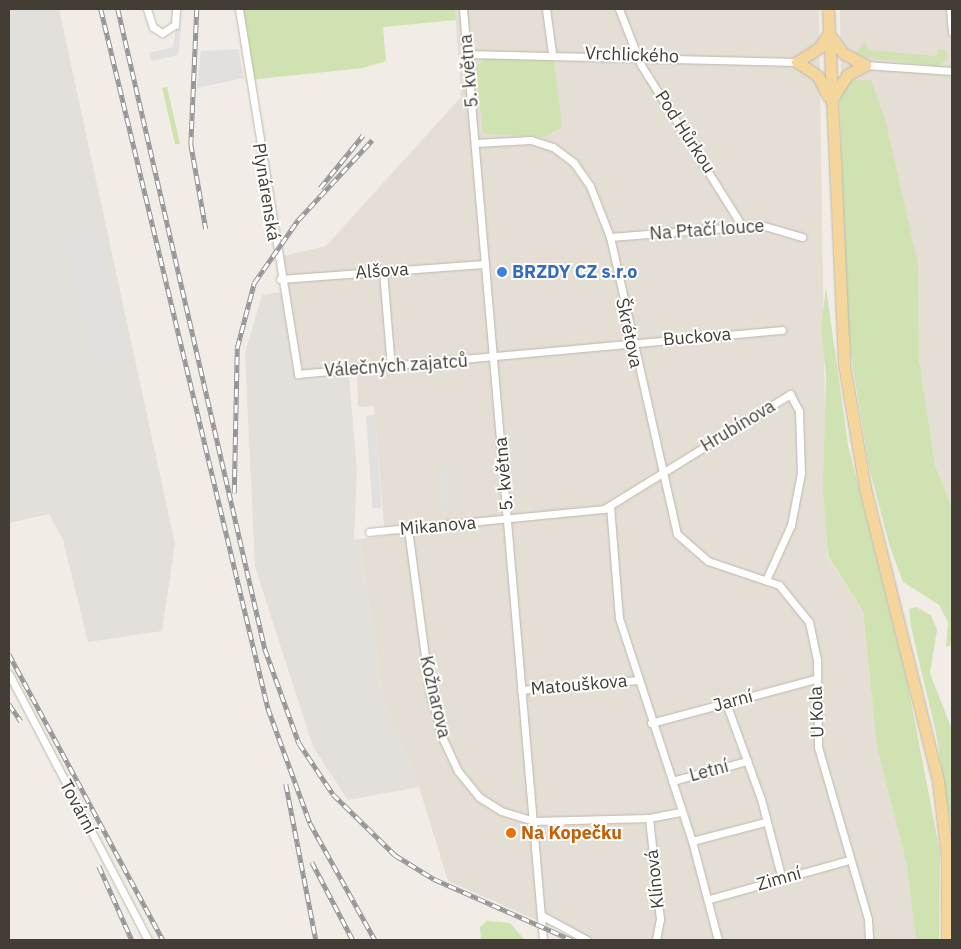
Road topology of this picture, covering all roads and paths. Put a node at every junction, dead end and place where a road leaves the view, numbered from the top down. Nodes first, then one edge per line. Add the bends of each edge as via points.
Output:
1 (147, 9) edge
2 (176, 9) edge
3 (239, 9) edge
4 (464, 9) edge
5 (546, 9) edge
6 (620, 9) edge
7 (828, 9) edge
8 (950, 9) edge
9 (952, 32) edge
10 (828, 34) junction
11 (552, 53) junction
12 (467, 54) junction
13 (636, 54) junction
14 (797, 62) junction
15 (864, 65) junction
16 (952, 71) edge
17 (830, 102) junction
18 (475, 143) junction
19 (742, 226) junction
20 (610, 237) junction
21 (802, 237) dead end
22 (483, 264) junction
23 (382, 272) junction
24 (280, 279) junction
25 (782, 330) dead end
26 (631, 343) junction
27 (494, 357) junction
28 (391, 367) junction
29 (298, 374) joint
30 (661, 473) junction
31 (610, 506) junction
32 (507, 518) junction
33 (408, 529) junction
34 (369, 532) dead end
35 (689, 549) joint
36 (766, 578) junction
37 (9, 674) edge
38 (816, 679) junction
39 (638, 680) junction
40 (521, 690) junction
41 (726, 703) junction
42 (651, 722) junction
43 (747, 761) junction
44 (672, 781) junction
45 (681, 812) junction
46 (649, 818) junction
47 (533, 821) junction
48 (765, 822) junction
49 (692, 841) junction
50 (849, 860) junction
51 (782, 879) junction
52 (710, 899) junction
53 (541, 915) junction
54 (148, 940) edge
55 (543, 940) edge
56 (587, 940) edge
57 (656, 940) edge
58 (718, 940) edge
59 (869, 940) edge
60 (947, 940) edge

1 - 2 street via 153,27 162,32 172,30
3 - 24 street, Plynárenská
4 - 12 street, 5. května
5 - 11 street
6 - 13 street, Pod Hůrkou
7 - 10 main road
8 - 9 street
10 - 14 main road via 820,47
10 - 15 main road via 843,53
10 - 17 main road
11 - 12 street, Vrchlického
11 - 13 street, Vrchlického
12 - 18 street, 5. května
13 - 14 street, Vrchlického
13 - 19 street, Pod Hůrkou
14 - 17 main road via 818,76
15 - 16 street
15 - 17 main road via 847,75
17 - 60 main road via 844,364 864,488 938,781 947,857
18 - 20 street, Škrétova via 531,140 553,147 574,163 590,186
18 - 22 street, 5. května
19 - 20 street, Na Ptačí louce
19 - 21 street, Na Ptačí louce via 774,226
20 - 26 street, Škrétova
22 - 23 street, Alšova
22 - 27 street, 5. května
23 - 24 street, Alšova
23 - 28 street
24 - 29 street, Plynárenská
25 - 26 street, Buckova
26 - 27 street, Buckova
26 - 30 street, Škrétova
27 - 28 street, Válečných zajatců
27 - 32 street, 5. května
28 - 29 street, Válečných zajatců
30 - 31 street, Hrubínova
30 - 35 street, Škrétova via 671,521
30 - 36 street, Hrubínova via 790,394 799,411 801,473 791,525
31 - 32 street, Hrubínova
31 - 39 street via 619,618
32 - 33 street, Mikanova
32 - 40 street, 5. května
33 - 34 street, Mikanova
33 - 47 street, Kožnarova via 429,683 443,739 458,771 479,796 501,811
35 - 36 street, U Kola via 708,561
36 - 38 street, U Kola via 792,596 809,622 816,653
37 - 54 street, Tovární
38 - 41 street, Jarní
38 - 50 street, U Kola via 818,747
39 - 40 street, Matouškova
39 - 42 street
40 - 47 street, 5. května
41 - 42 street, Jarní
41 - 43 street
42 - 44 street
43 - 44 street, Letní
43 - 48 street
44 - 45 street
45 - 46 street
45 - 49 street
46 - 47 street
46 - 57 street, Klínová via 660,919
47 - 53 street, 5. května
48 - 49 street
48 - 51 street
49 - 52 street
50 - 51 street, Zimní
50 - 59 street, U Kola via 868,920
51 - 52 street, Zimní
52 - 58 street
53 - 55 street, 5. května
53 - 56 street

